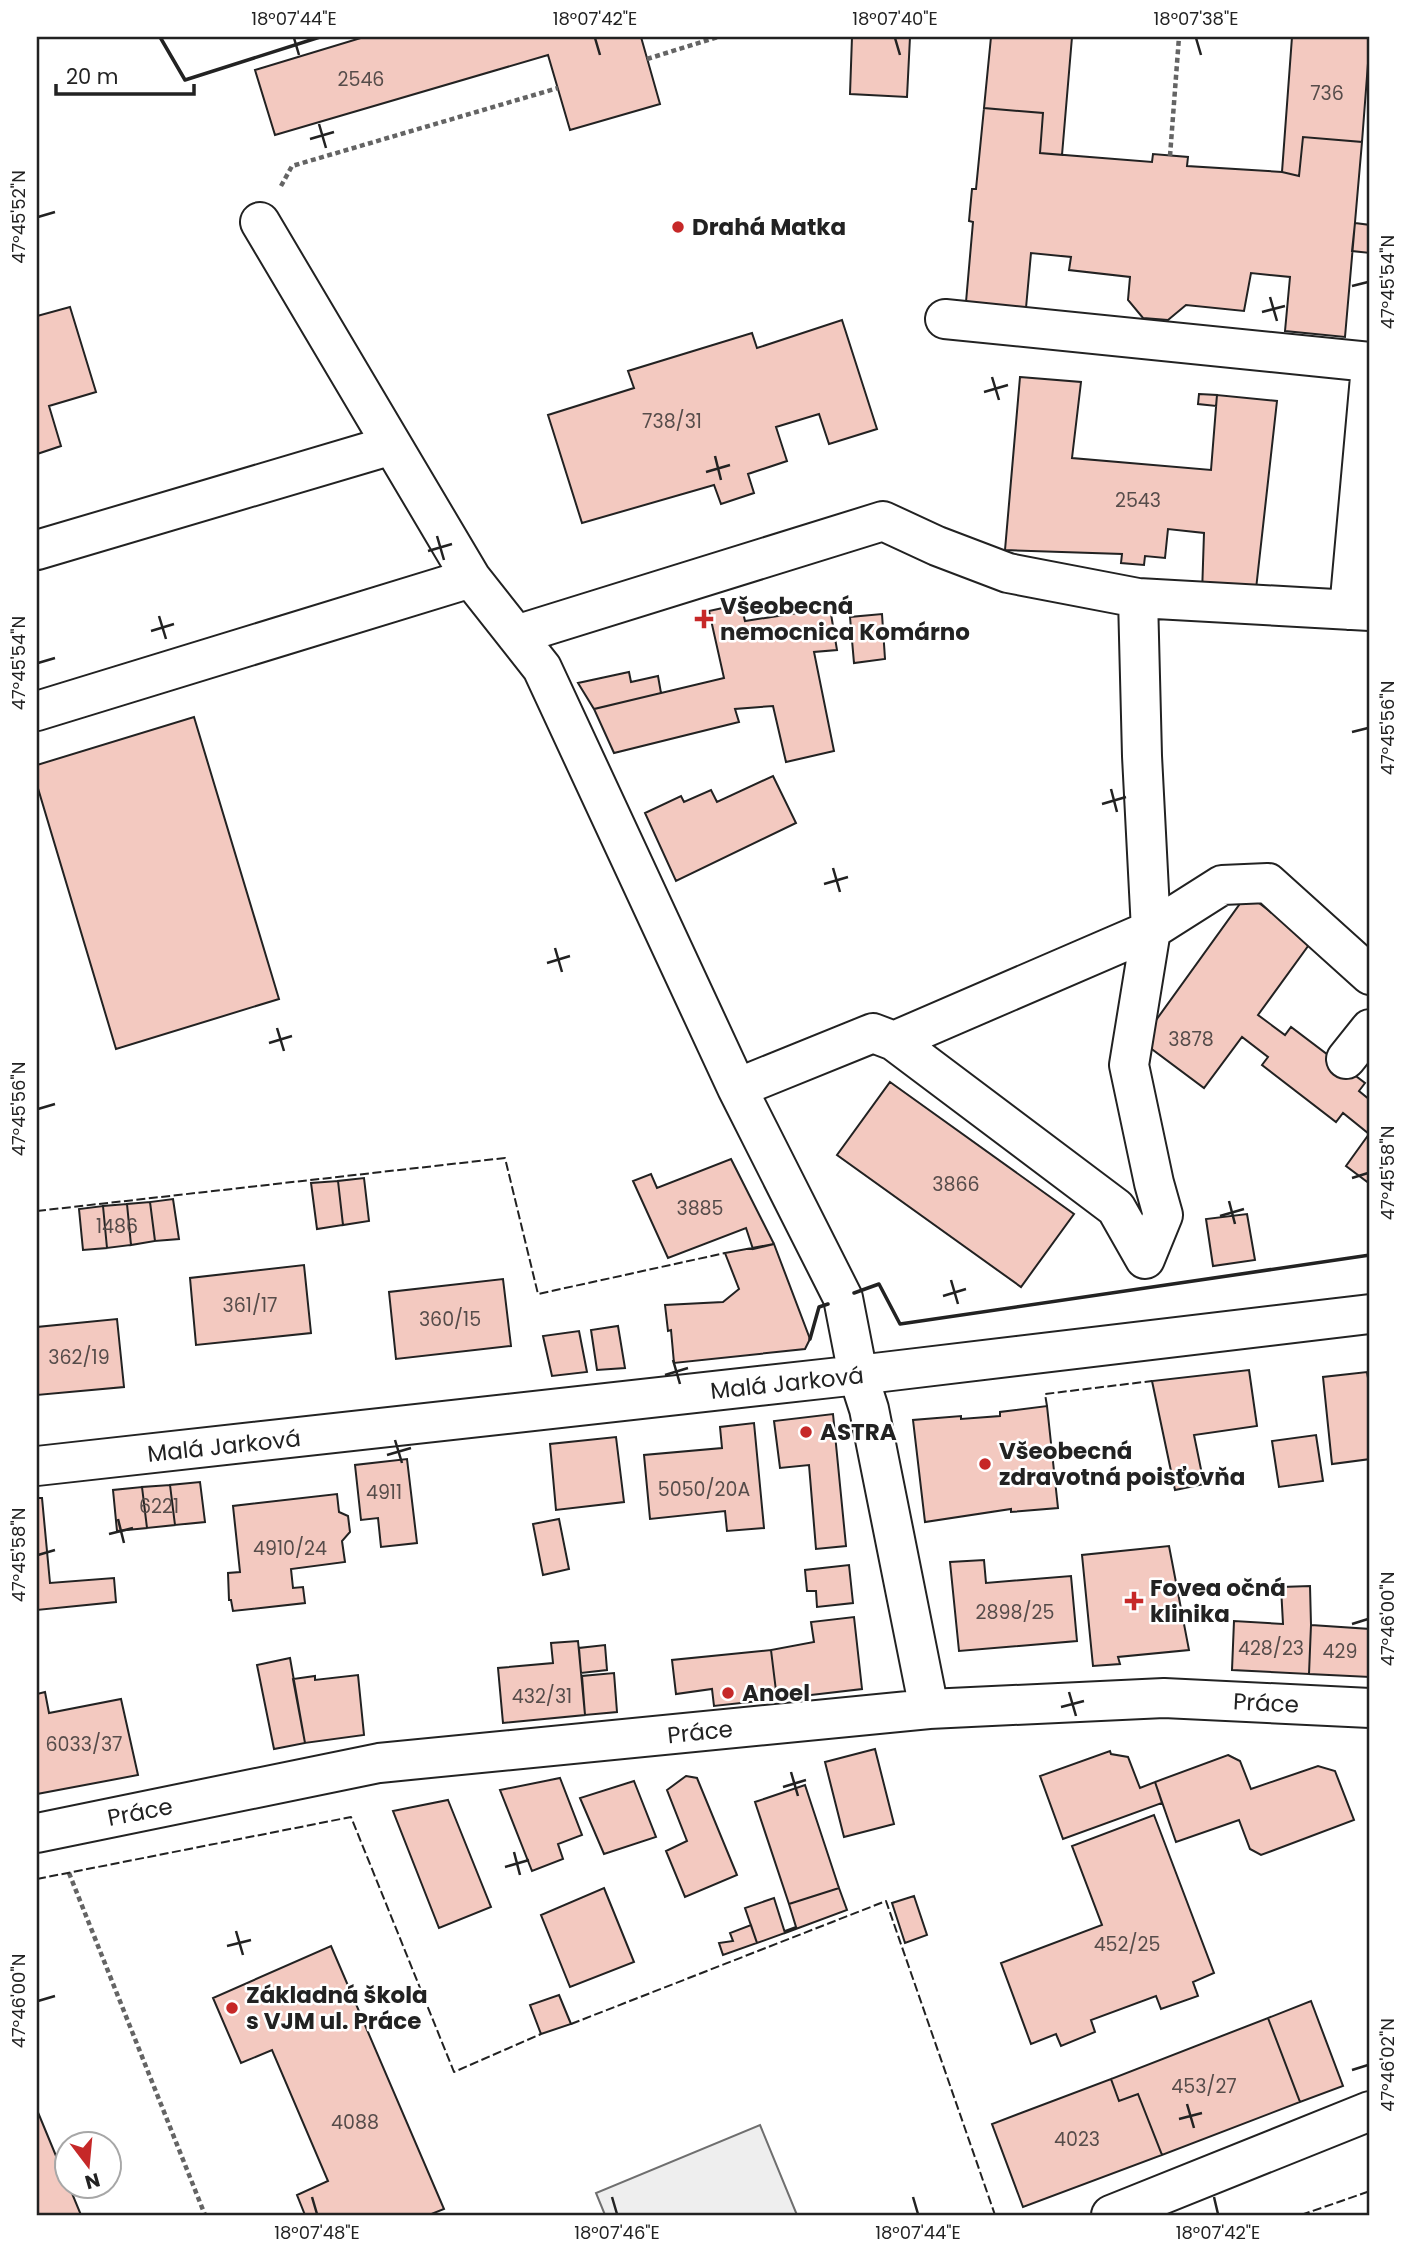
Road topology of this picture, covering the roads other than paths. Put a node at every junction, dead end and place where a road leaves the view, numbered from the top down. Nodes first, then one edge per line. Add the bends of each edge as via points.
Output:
1 (260, 222) road end
2 (945, 319) dead end
3 (1370, 362) edge
4 (1370, 377) edge
5 (392, 445) junction
6 (37, 550) edge
7 (471, 578) junction
8 (1139, 598) junction
9 (1359, 611) edge
10 (516, 635) junction
11 (37, 711) edge
12 (1151, 930) junction
13 (1370, 975) edge
14 (1370, 1029) edge
15 (894, 1041) junction
16 (1346, 1059) dead end
17 (737, 1088) junction
18 (1370, 1314) edge
19 (858, 1375) junction
20 (37, 1466) edge
21 (1370, 1707) edge
22 (929, 1709) junction
23 (37, 1833) edge
24 (1370, 2111) edge
25 (1111, 2215) edge

1 - 5 street
2 - 3 street
4 - 9 street
5 - 6 street
5 - 7 street
7 - 10 street
7 - 11 street
8 - 9 street
8 - 10 street via 1008,573 883,521
8 - 12 street
10 - 17 street via 542,668
12 - 13 street via 1222,885 1268,883
12 - 15 street
12 - 15 street via 1129,1065 1163,1215 1145,1259 1116,1208
14 - 16 street
15 - 17 street via 873,1033
17 - 19 street via 843,1297
18 - 19 street, Malá Jarková
19 - 20 street, Malá Jarková
19 - 22 street via 869,1409
21 - 22 street, Práce via 1164,1698
22 - 23 street, Práce via 379,1763
24 - 25 street

